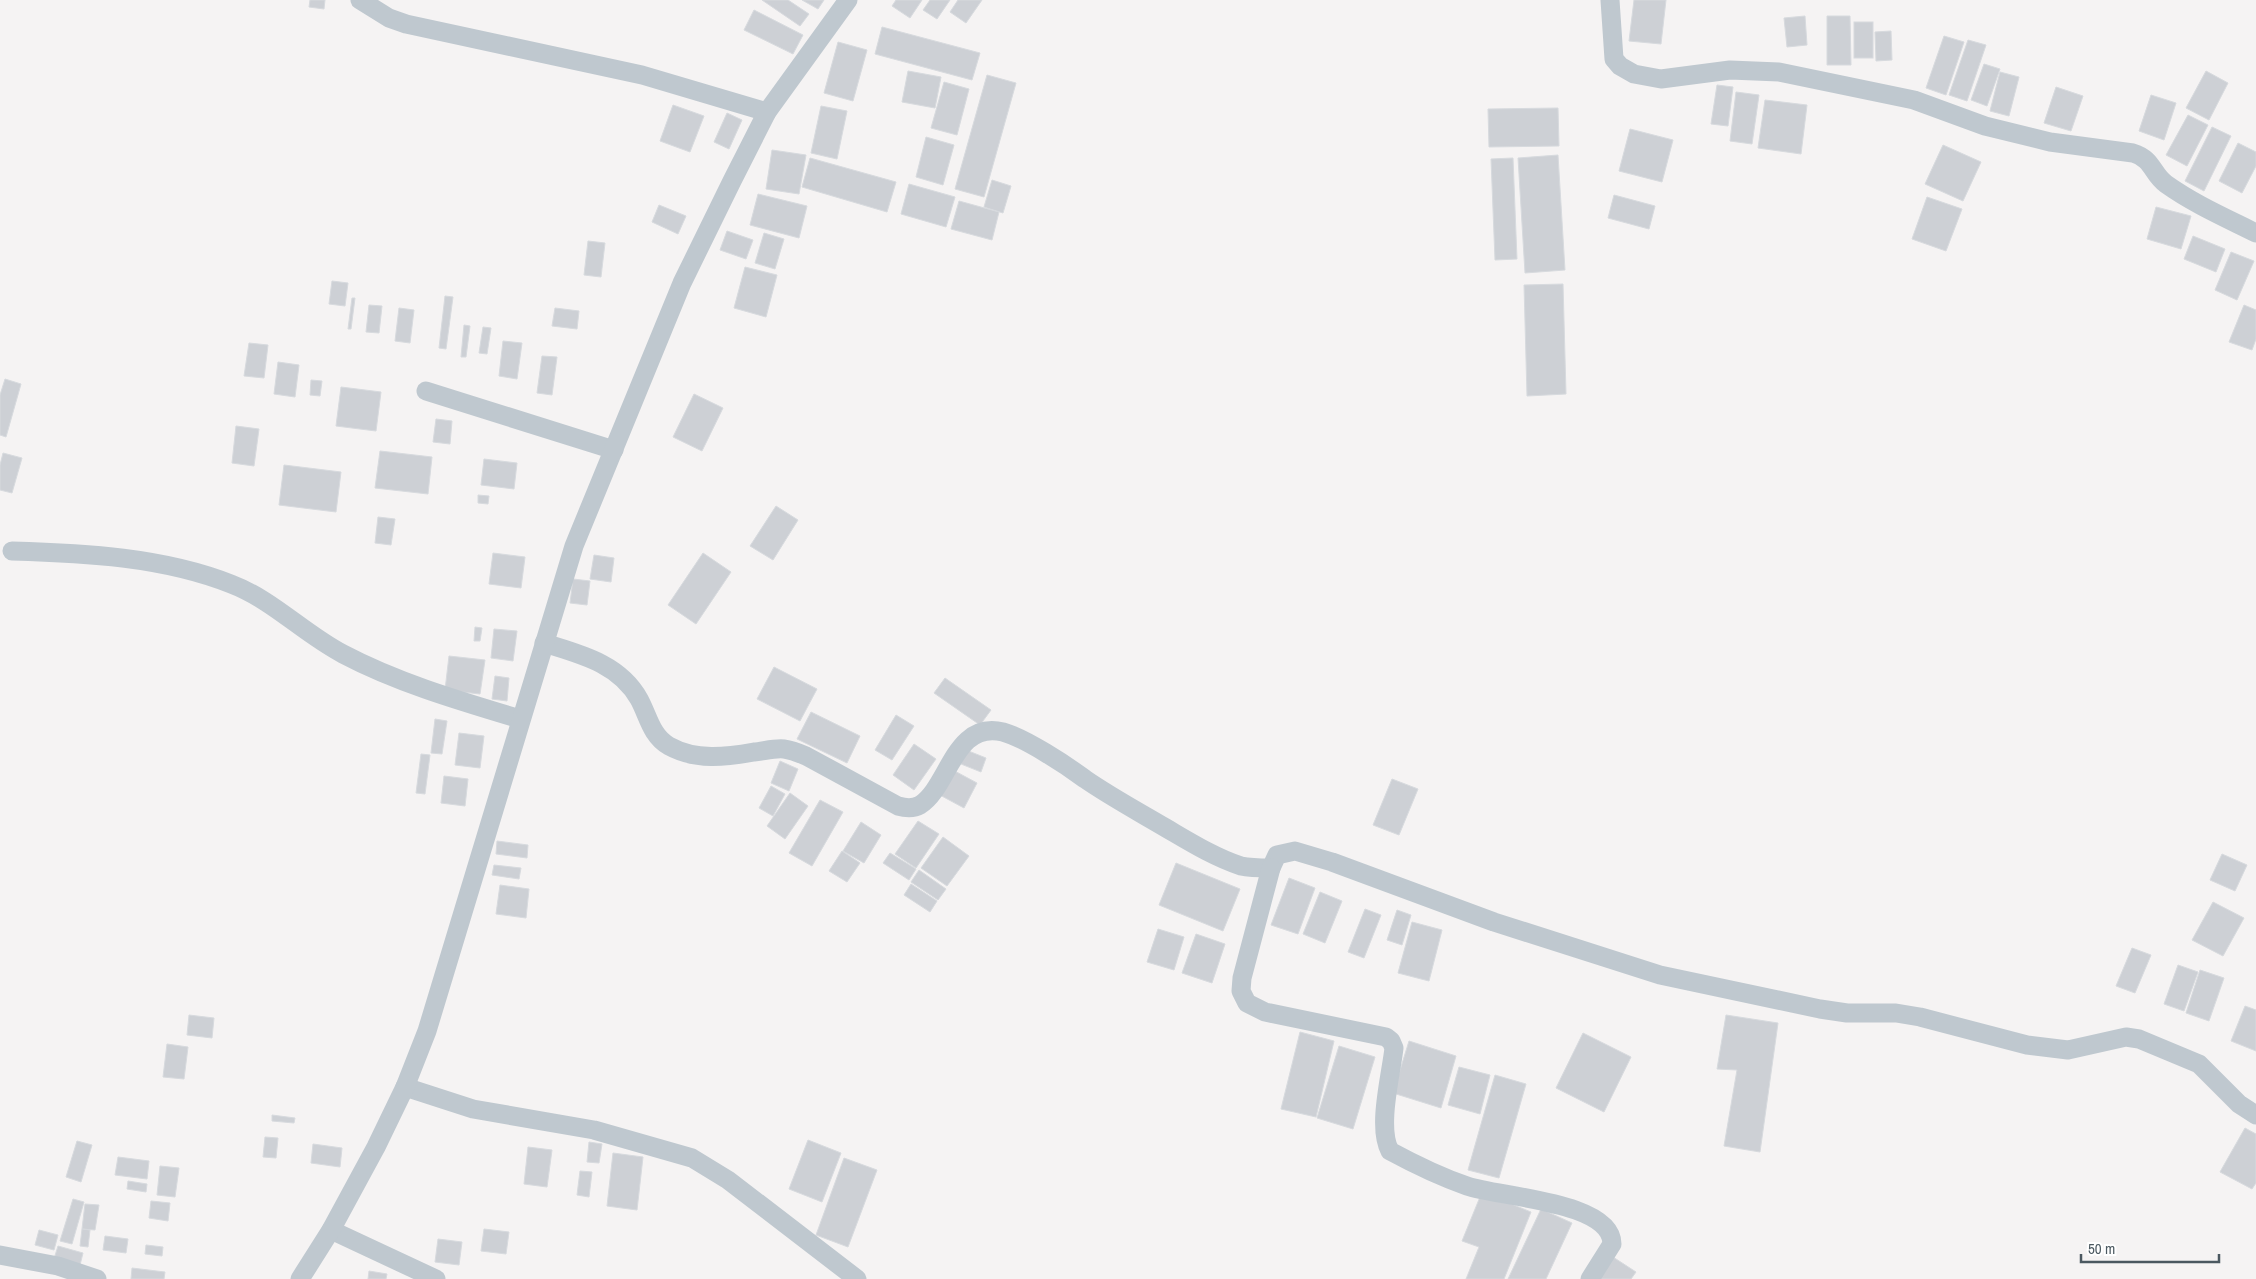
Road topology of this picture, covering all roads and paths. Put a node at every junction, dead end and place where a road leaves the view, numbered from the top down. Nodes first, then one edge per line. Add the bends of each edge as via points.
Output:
1 (360, 0) edge
2 (848, 0) edge
3 (1610, 0) edge
4 (767, 112) junction
5 (2256, 234) edge
6 (426, 391) dead end
7 (614, 450) junction
8 (12, 551) dead end
9 (544, 643) junction
10 (520, 719) junction
11 (1271, 868) junction
12 (405, 1087) junction
13 (2256, 1115) edge
14 (331, 1230) junction
15 (0, 1255) edge
16 (97, 1279) edge
17 (300, 1279) edge
18 (436, 1279) edge
19 (858, 1279) edge
20 (1590, 1279) edge

1 - 4 street via 406,24 642,75
2 - 4 street
3 - 5 street via 1614,59 1634,74 1661,79 1730,70 1780,72 1914,100 1985,126 2050,142 2133,153 2144,156 2164,183 2183,196
4 - 7 street via 682,283
6 - 7 street
7 - 9 street via 574,546
8 - 10 street via 125,559 184,569 231,584 272,605 344,654 432,691
9 - 10 street
9 - 11 street via 592,658 618,674 639,698 659,738 685,753 726,757 770,750 792,751 906,808 920,805 927,798 957,751 973,737 983,732 1005,732 1059,761 1109,795 1211,854 1242,866
10 - 12 street via 427,1031
11 - 13 street via 1277,855 1295,851 1494,922 1660,975 1820,1009 1848,1013 1896,1013 2027,1045 2068,1050 2120,1038 2139,1039 2198,1064
11 - 20 street via 1242,978 1241,991 1247,1003 1265,1012 1391,1040 1394,1048 1384,1126 1390,1151 1468,1187 1581,1211 1601,1222 1608,1229 1612,1244
12 - 14 street
12 - 19 street via 473,1109 594,1130 692,1158 728,1180
14 - 17 street
14 - 18 street
15 - 16 street via 58,1266

